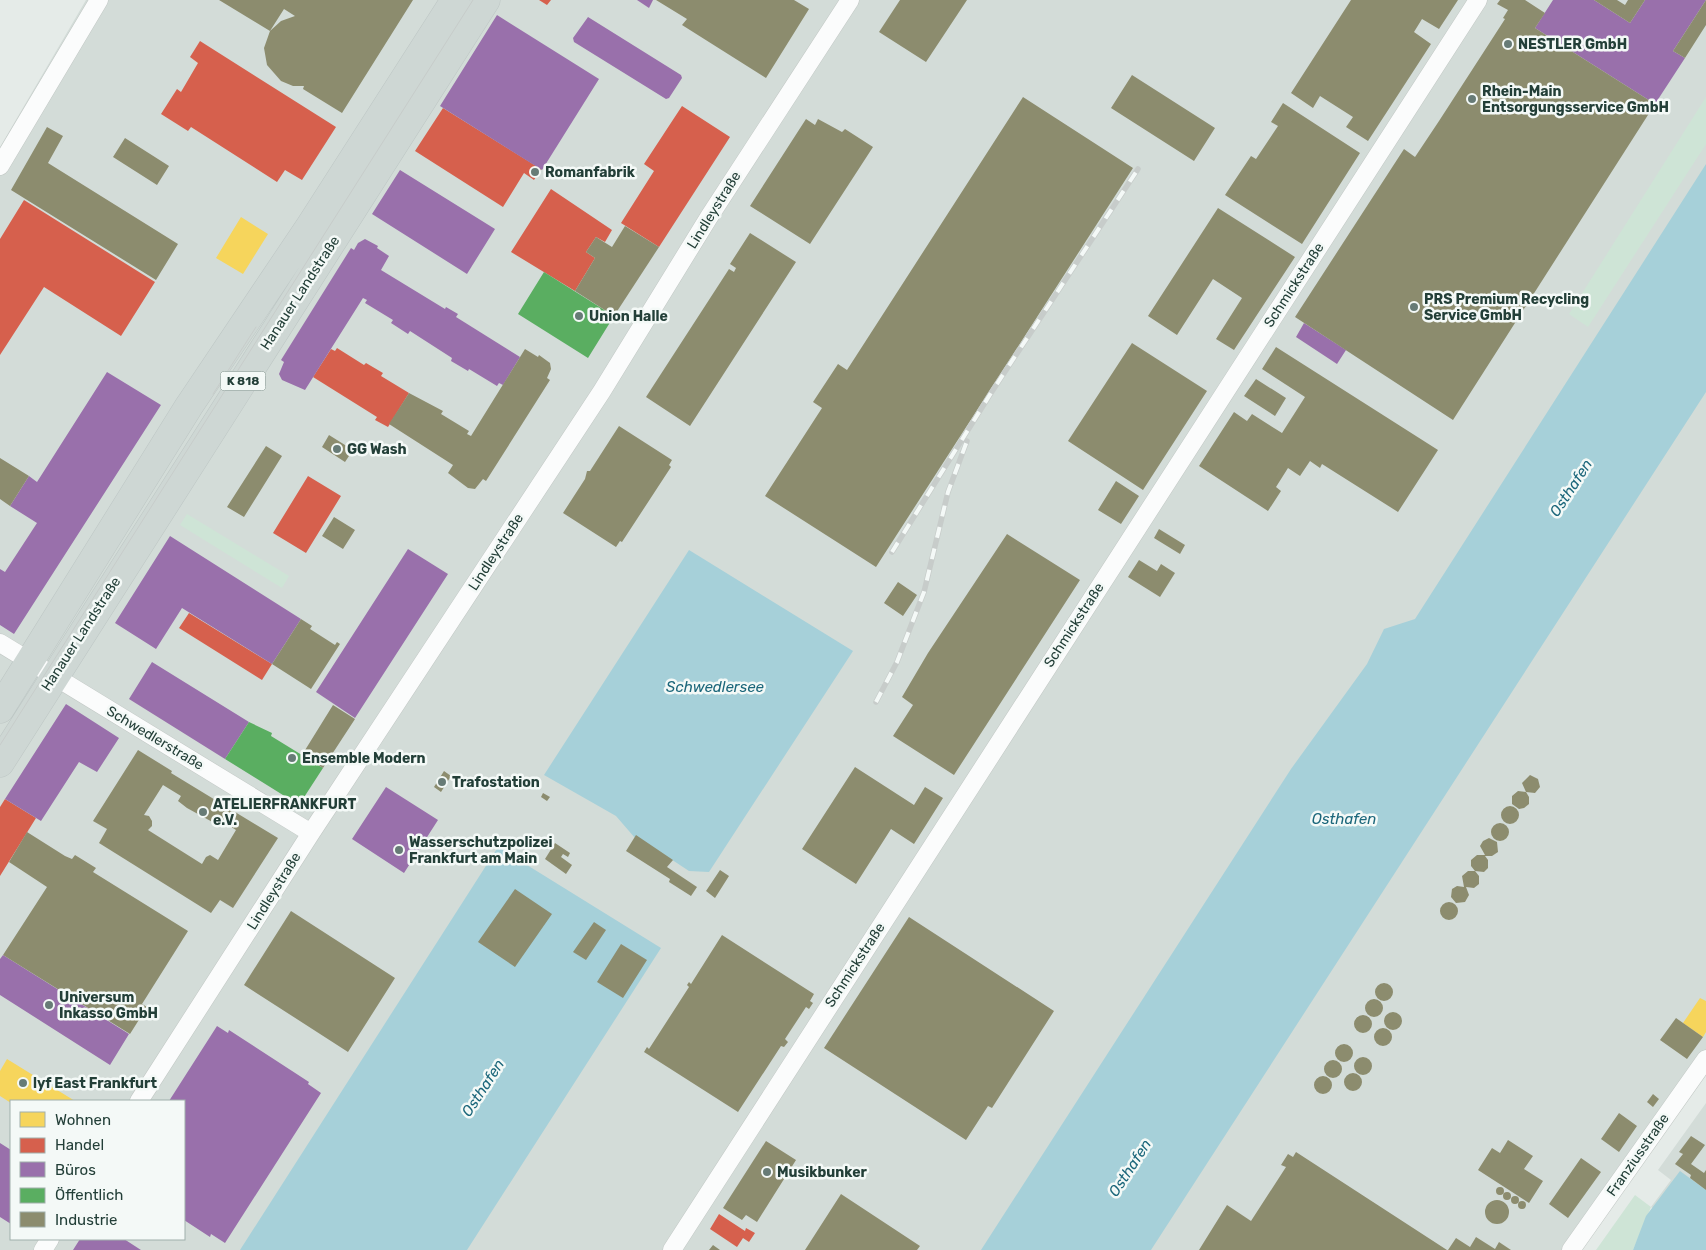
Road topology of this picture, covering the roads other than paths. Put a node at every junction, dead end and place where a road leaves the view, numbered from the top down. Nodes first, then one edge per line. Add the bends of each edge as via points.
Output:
1 (99, 0) edge
2 (455, 0) edge
3 (486, 0) edge
4 (850, 0) edge
5 (1478, 0) edge
6 (0, 166) edge
7 (0, 643) edge
8 (29, 662) junction
9 (54, 677) junction
10 (0, 709) edge
11 (0, 763) edge
12 (311, 833) junction
13 (1706, 1059) edge
14 (140, 1100) edge
15 (672, 1250) edge
16 (1571, 1250) edge

1 - 6 street
2 - 8 main road, Hanauer Landstraße / K 818 via 310,226 189,406
3 - 9 main road, Hanauer Landstraße / K 818
4 - 12 street, Lindleystraße via 709,217 602,391
5 - 15 street, Schmickstraße
7 - 8 street, Schwedlerstraße
8 - 9 street, Schwedlerstraße
8 - 10 main road, Hanauer Landstraße / K 818
9 - 11 main road, Hanauer Landstraße / K 818
9 - 12 street, Schwedlerstraße
12 - 14 street, Lindleystraße
13 - 16 street, Franziusstraße

